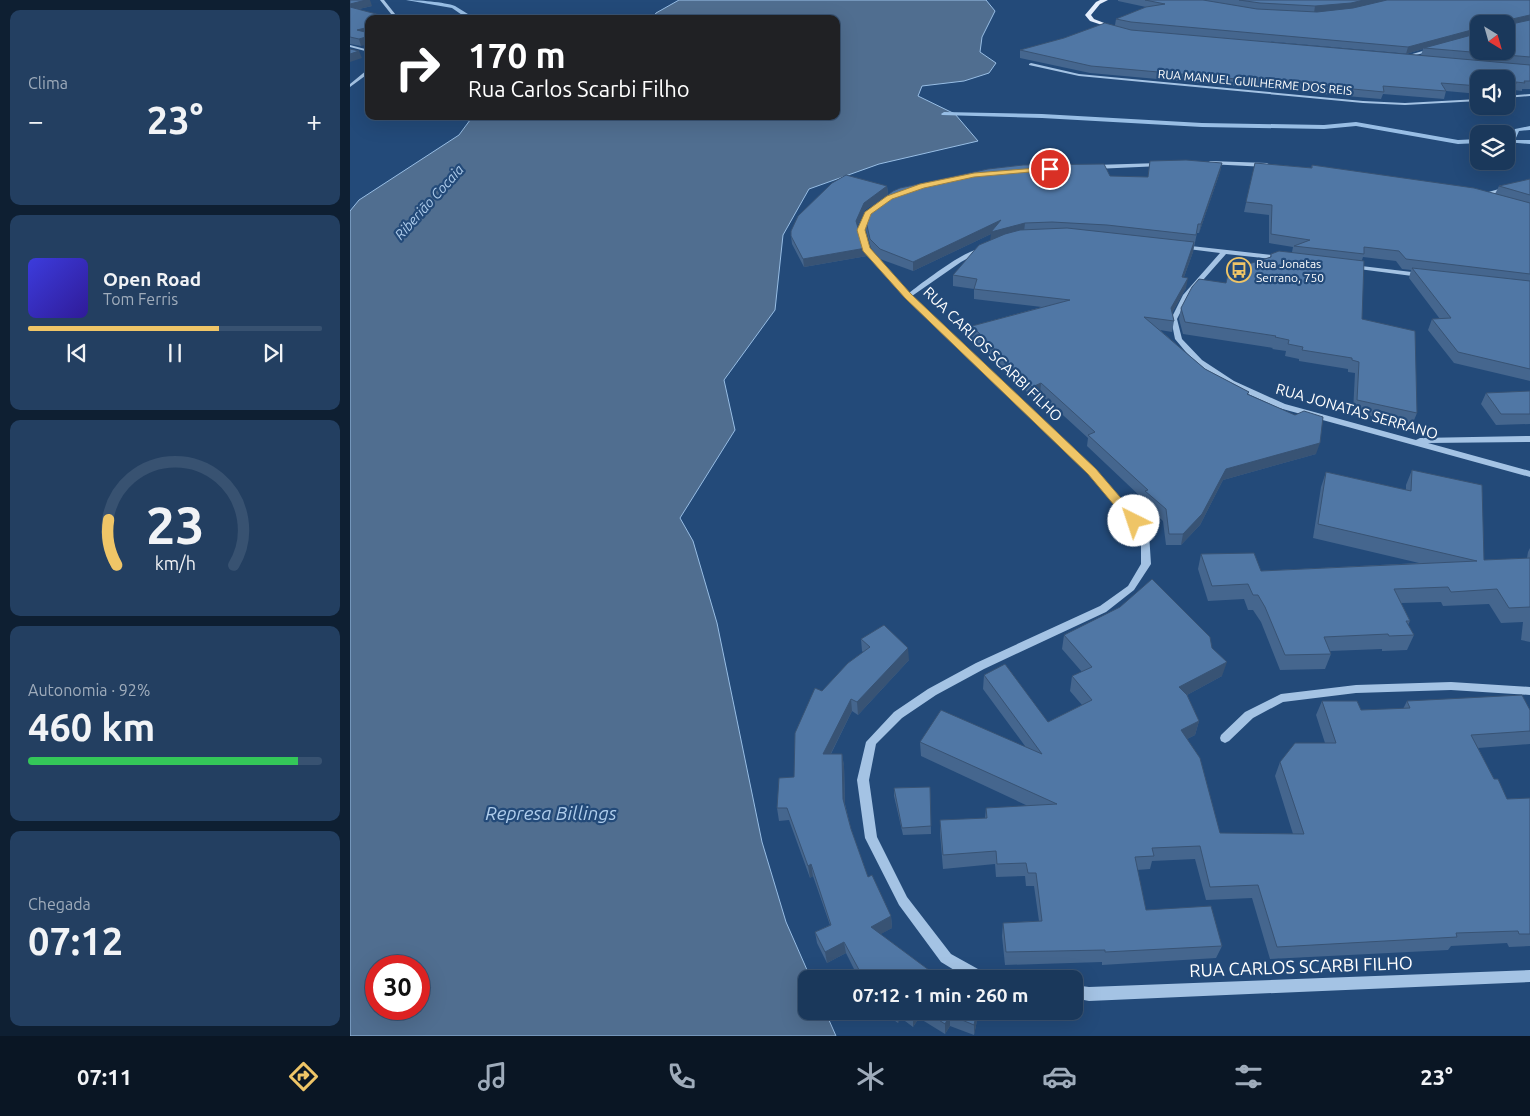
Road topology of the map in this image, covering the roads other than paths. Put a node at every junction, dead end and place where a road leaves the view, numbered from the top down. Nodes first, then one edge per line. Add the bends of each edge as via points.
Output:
1 (382, 0) edge
2 (1105, 0) edge
3 (394, 15) edge
4 (1126, 32) edge
5 (350, 46) edge
6 (1443, 47) edge
7 (365, 51) edge
8 (1395, 57) edge
9 (1404, 57) junction
10 (1424, 59) edge
11 (1030, 64) dead end
12 (365, 74) edge
13 (350, 86) edge
14 (1530, 95) edge
15 (1515, 97) edge
16 (1470, 100) edge
17 (1202, 163) edge
18 (1164, 165) edge
19 (1273, 166) edge
20 (1088, 167) edge
21 (1530, 182) edge
22 (1472, 193) edge
23 (1482, 195) junction
24 (1498, 200) edge
25 (882, 203) edge
26 (988, 246) edge
27 (1171, 246) edge
28 (1224, 252) junction
29 (1293, 260) edge
30 (1349, 266) edge
31 (1425, 276) edge
32 (908, 296) junction
33 (1530, 439) edge
34 (1410, 442) junction
35 (1530, 474) edge
36 (1530, 691) edge
37 (1225, 738) dead end
38 (967, 970) edge
39 (1530, 976) edge
40 (1083, 993) edge

1 - 3 street
2 - 4 main road via 1088,14 1092,20
5 - 7 street
6 - 9 street
8 - 9 main road
9 - 10 main road
11 - 16 street, RUA MANUEL GUILHERME DOS REIS via 1079,75 1363,102 1405,104
12 - 13 street
14 - 15 street
17 - 19 street
18 - 20 street
21 - 23 street
22 - 23 street
23 - 24 street
25 - 32 street, RUA CARLOS SCARBI FILHO via 868,213 861,230 866,249
26 - 32 street via 959,261
27 - 28 street
28 - 29 street
28 - 34 street, RUA JONATAS SERRANO via 1185,296 1174,319 1179,339 1199,362 1232,383 1282,406
30 - 31 street
32 - 38 street, RUA CARLOS SCARBI FILHO via 1092,472 1145,534 1146,564 1131,588 1103,609 932,692 898,715 871,742 863,780 871,838 903,901 946,958
33 - 34 street
34 - 35 street, RUA JONATAS SERRANO
36 - 37 street via 1451,686 1356,690 1281,698 1248,716
39 - 40 street, RUA CARLOS SCARBI FILHO

